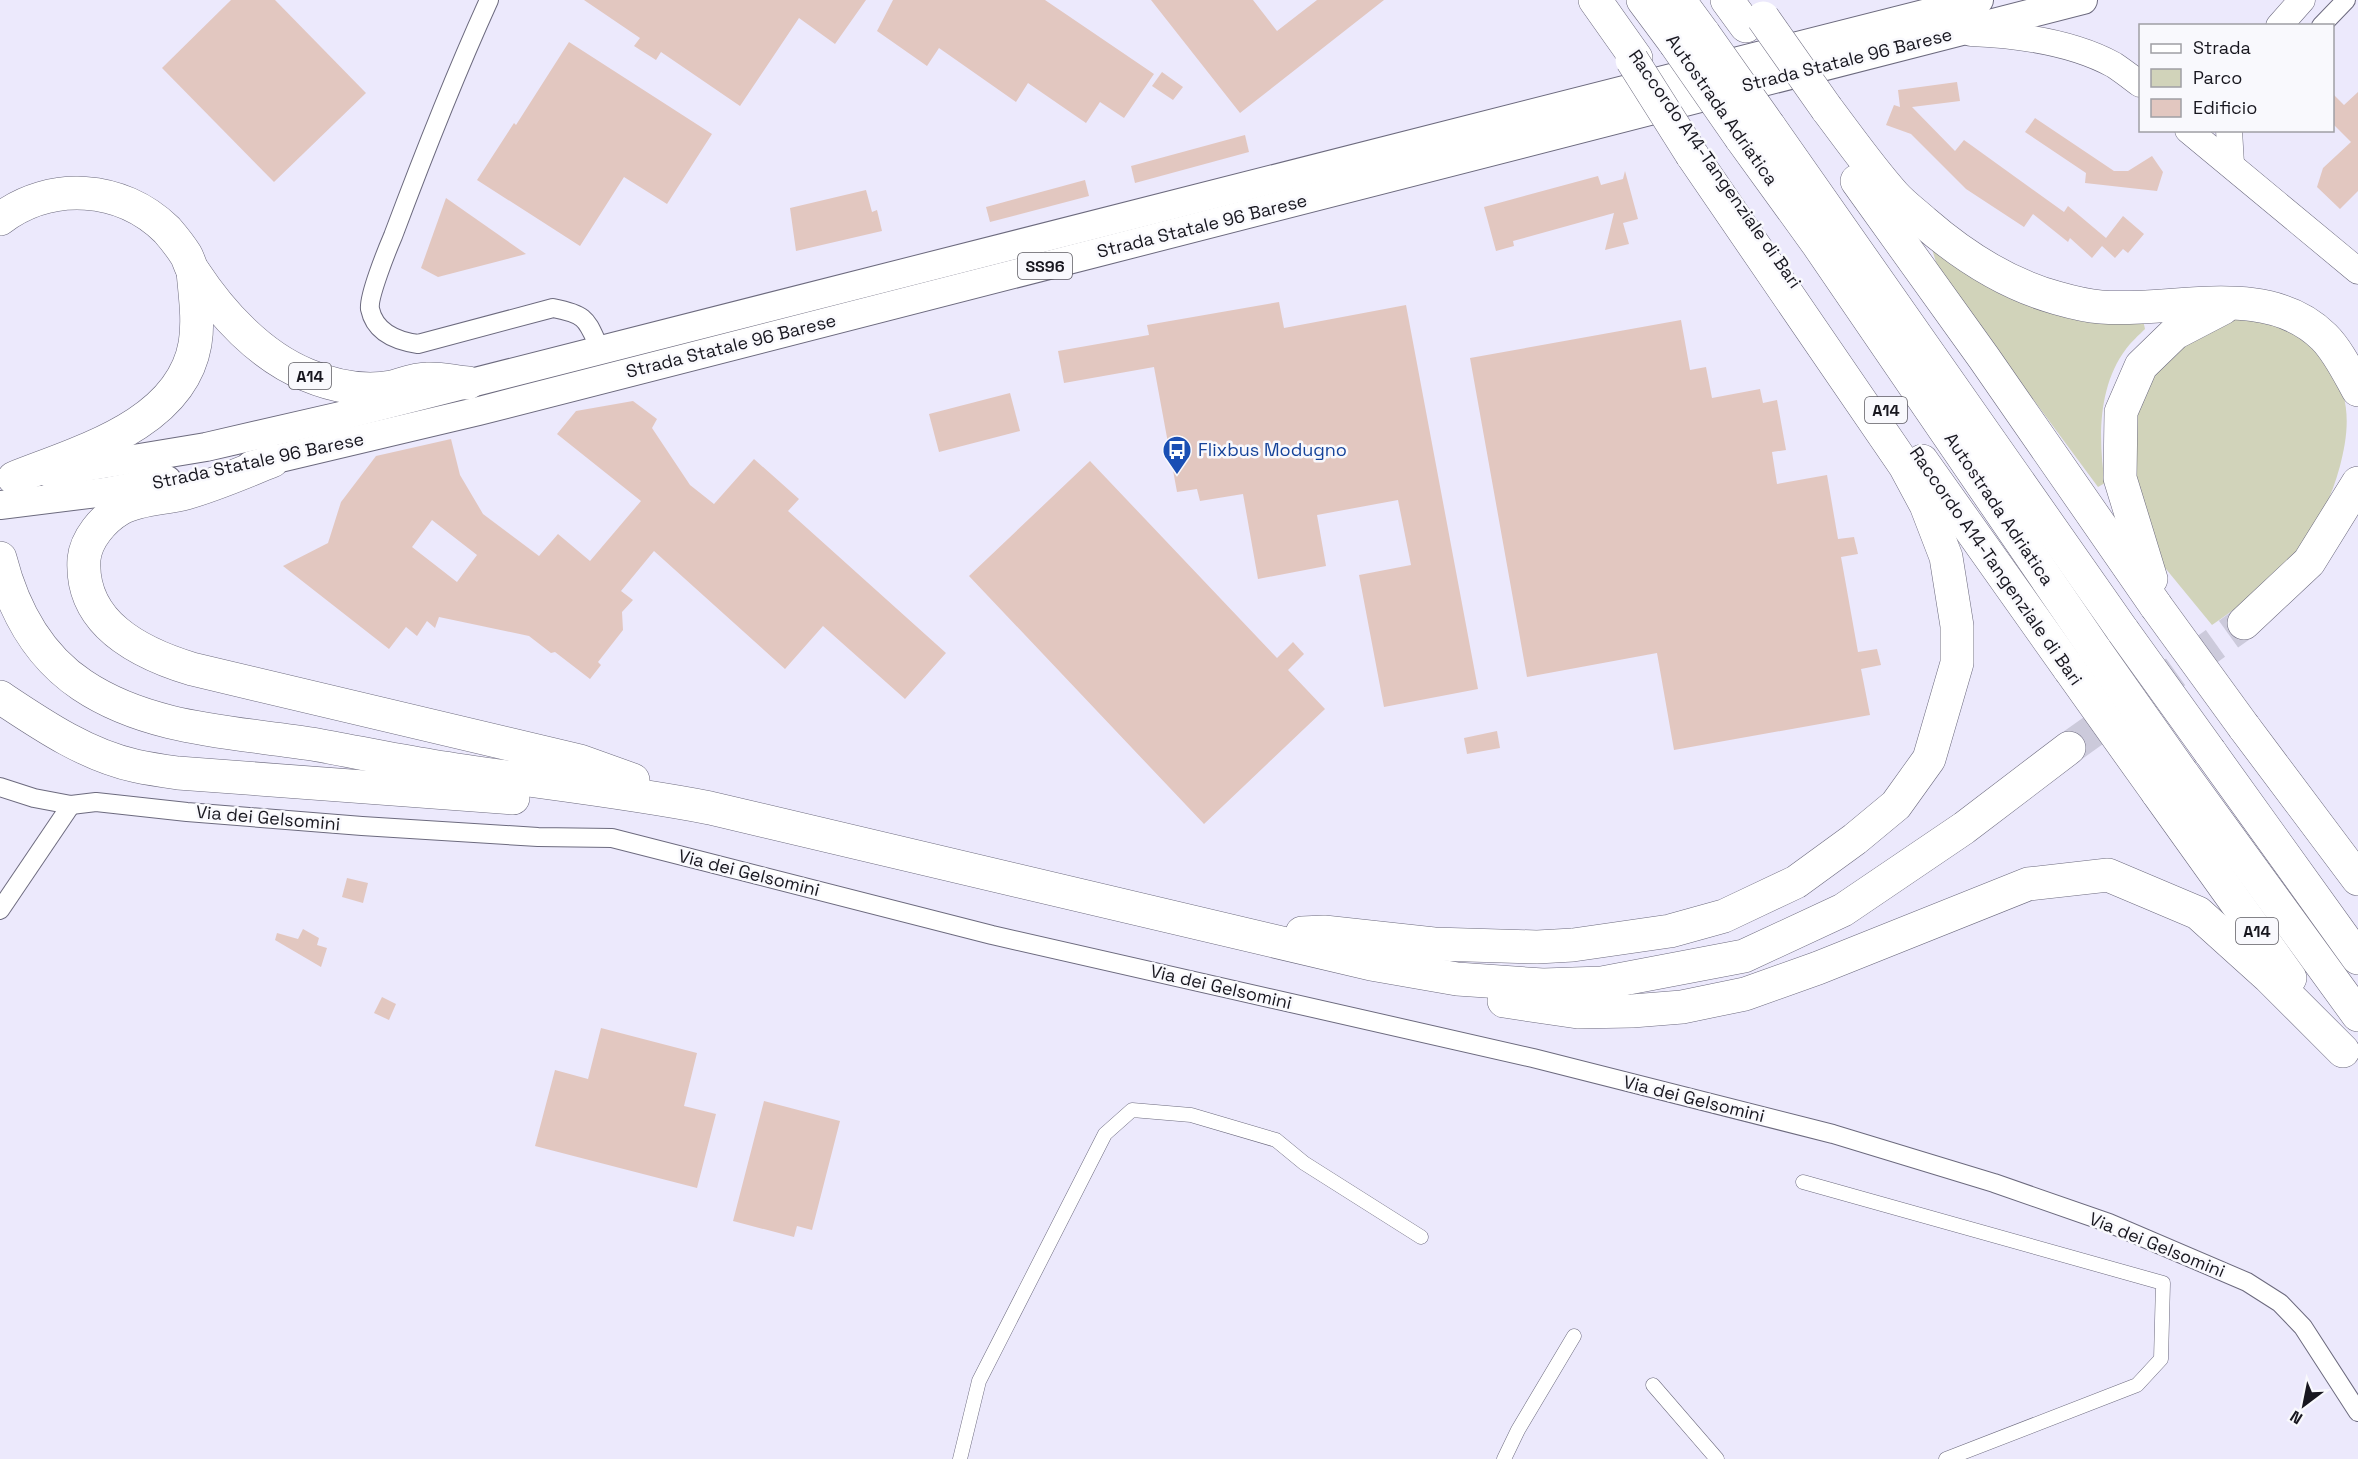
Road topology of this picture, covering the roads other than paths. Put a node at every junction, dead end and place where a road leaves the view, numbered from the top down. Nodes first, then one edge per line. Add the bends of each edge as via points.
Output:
1 (489, 0) edge
2 (1594, 0) edge
3 (1644, 0) edge
4 (1679, 0) edge
5 (1979, 0) edge
6 (2084, 0) edge
7 (2302, 0) edge
8 (2346, 0) edge
9 (1746, 11) edge
10 (2281, 24) edge
11 (2323, 24) edge
12 (1959, 32) junction
13 (1689, 38) junction
14 (2139, 83) edge
15 (1817, 110) junction
16 (1755, 132) junction
17 (2191, 132) edge
18 (2229, 132) edge
19 (1696, 152) junction
20 (2231, 164) junction
21 (0, 219) edge
22 (193, 270) junction
23 (2358, 271) edge
24 (2232, 304) junction
25 (601, 351) junction
26 (468, 383) junction
27 (2358, 390) edge
28 (272, 461) junction
29 (2358, 483) edge
30 (5, 487) edge
31 (1, 562) edge
32 (2153, 602) junction
33 (2244, 623) tunnel mouth
34 (2083, 661) junction
35 (0, 697) edge
36 (2069, 748) tunnel mouth
37 (2169, 782) junction
38 (0, 787) edge
39 (635, 794) junction
40 (71, 805) junction
41 (710, 808) junction
42 (2358, 879) edge
43 (0, 910) edge
44 (1240, 934) junction
45 (2358, 958) edge
46 (1405, 971) junction
47 (2358, 1015) edge
48 (2351, 1061) edge
49 (1803, 1182) dead end
50 (1421, 1237) dead end
51 (1574, 1336) dead end
52 (1653, 1385) dead end
53 (2358, 1412) edge
54 (960, 1459) edge
55 (1504, 1459) edge
56 (1718, 1459) edge
57 (1946, 1459) edge

1 - 25 street via 440,112 369,307 385,333 418,344 553,308 569,311 586,319
2 - 19 highway, Raccordo A14-Tangenziale di Bari / A14
3 - 13 highway, Autostrada Adriatica / A14
4 - 13 highway, Autostrada Adriatica / A14
5 - 25 main road, Strada Statale 96 Barese / SS96
6 - 12 main road, Strada Statale 96 Barese / SS96
7 - 10 main road
8 - 11 street
9 - 15 highway
12 - 14 main road via 2004,34 2054,44 2115,66
12 - 28 main road, Strada Statale 96 Barese / SS96
13 - 16 highway, Autostrada Adriatica / A14, bridge
15 - 24 highway via 1895,197 1982,267 2055,298 2101,308
15 - 32 highway
16 - 34 highway, Autostrada Adriatica / A14 via 1817,243
16 - 45 highway, Autostrada Adriatica / A14, bridge via 2123,631
17 - 20 main road
18 - 20 main road
19 - 34 highway, Raccordo A14-Tangenziale di Bari / A14
19 - 44 highway via 1905,466 1926,505 1946,557 1957,626 1957,663 1929,759 1896,805 1796,882 1724,916 1670,931 1537,947 1434,944 1324,932
20 - 23 main road
21 - 22 highway via 45,196 74,192 121,200 167,230
22 - 26 highway, A14 via 240,329 263,350 306,375 352,388 388,387 427,379
22 - 30 highway via 195,345 173,392 149,416 121,434
24 - 27 highway via 2291,313 2324,336
24 - 32 highway via 2175,333 2141,366 2121,412 2120,478 2152,581
25 - 26 main road, Strada Statale 96 Barese / SS96
26 - 30 main road, Strada Statale 96 Barese / SS96 via 206,447
28 - 30 main road, Strada Statale 96 Barese / SS96 via 105,492
28 - 41 highway via 197,490 133,503 100,526 85,554 84,571 87,592 114,630 162,660 192,669 580,761
29 - 33 highway via 2310,562
31 - 39 highway via 14,602 48,655 82,685 139,714 187,726 431,766
32 - 42 highway, bridge
34 - 37 highway, Autostrada Adriatica / A14, bridge
35 - 39 highway via 87,749 135,766 178,773 542,800
36 - 46 highway via 1964,828 1843,910 1744,956 1602,983 1504,984
37 - 47 highway, Autostrada Adriatica / A14
37 - 48 highway, A14
38 - 40 street, Via dei Gelsomini
39 - 41 highway
40 - 43 street
40 - 53 street, Via dei Gelsomini via 96,802 373,827 612,838 992,935 1533,1058 1833,1134 2109,1223 2247,1282 2280,1303 2303,1327
41 - 44 highway
44 - 46 highway
46 - 48 highway via 1514,1004 1578,1012 1682,1007 1766,987 2028,884 2108,875 2198,913 2269,976
49 - 57 street via 2163,1283 2160,1359 2137,1385
50 - 54 street via 1304,1163 1276,1140 1191,1115 1132,1110 1105,1134 979,1381
51 - 55 street
52 - 56 street

